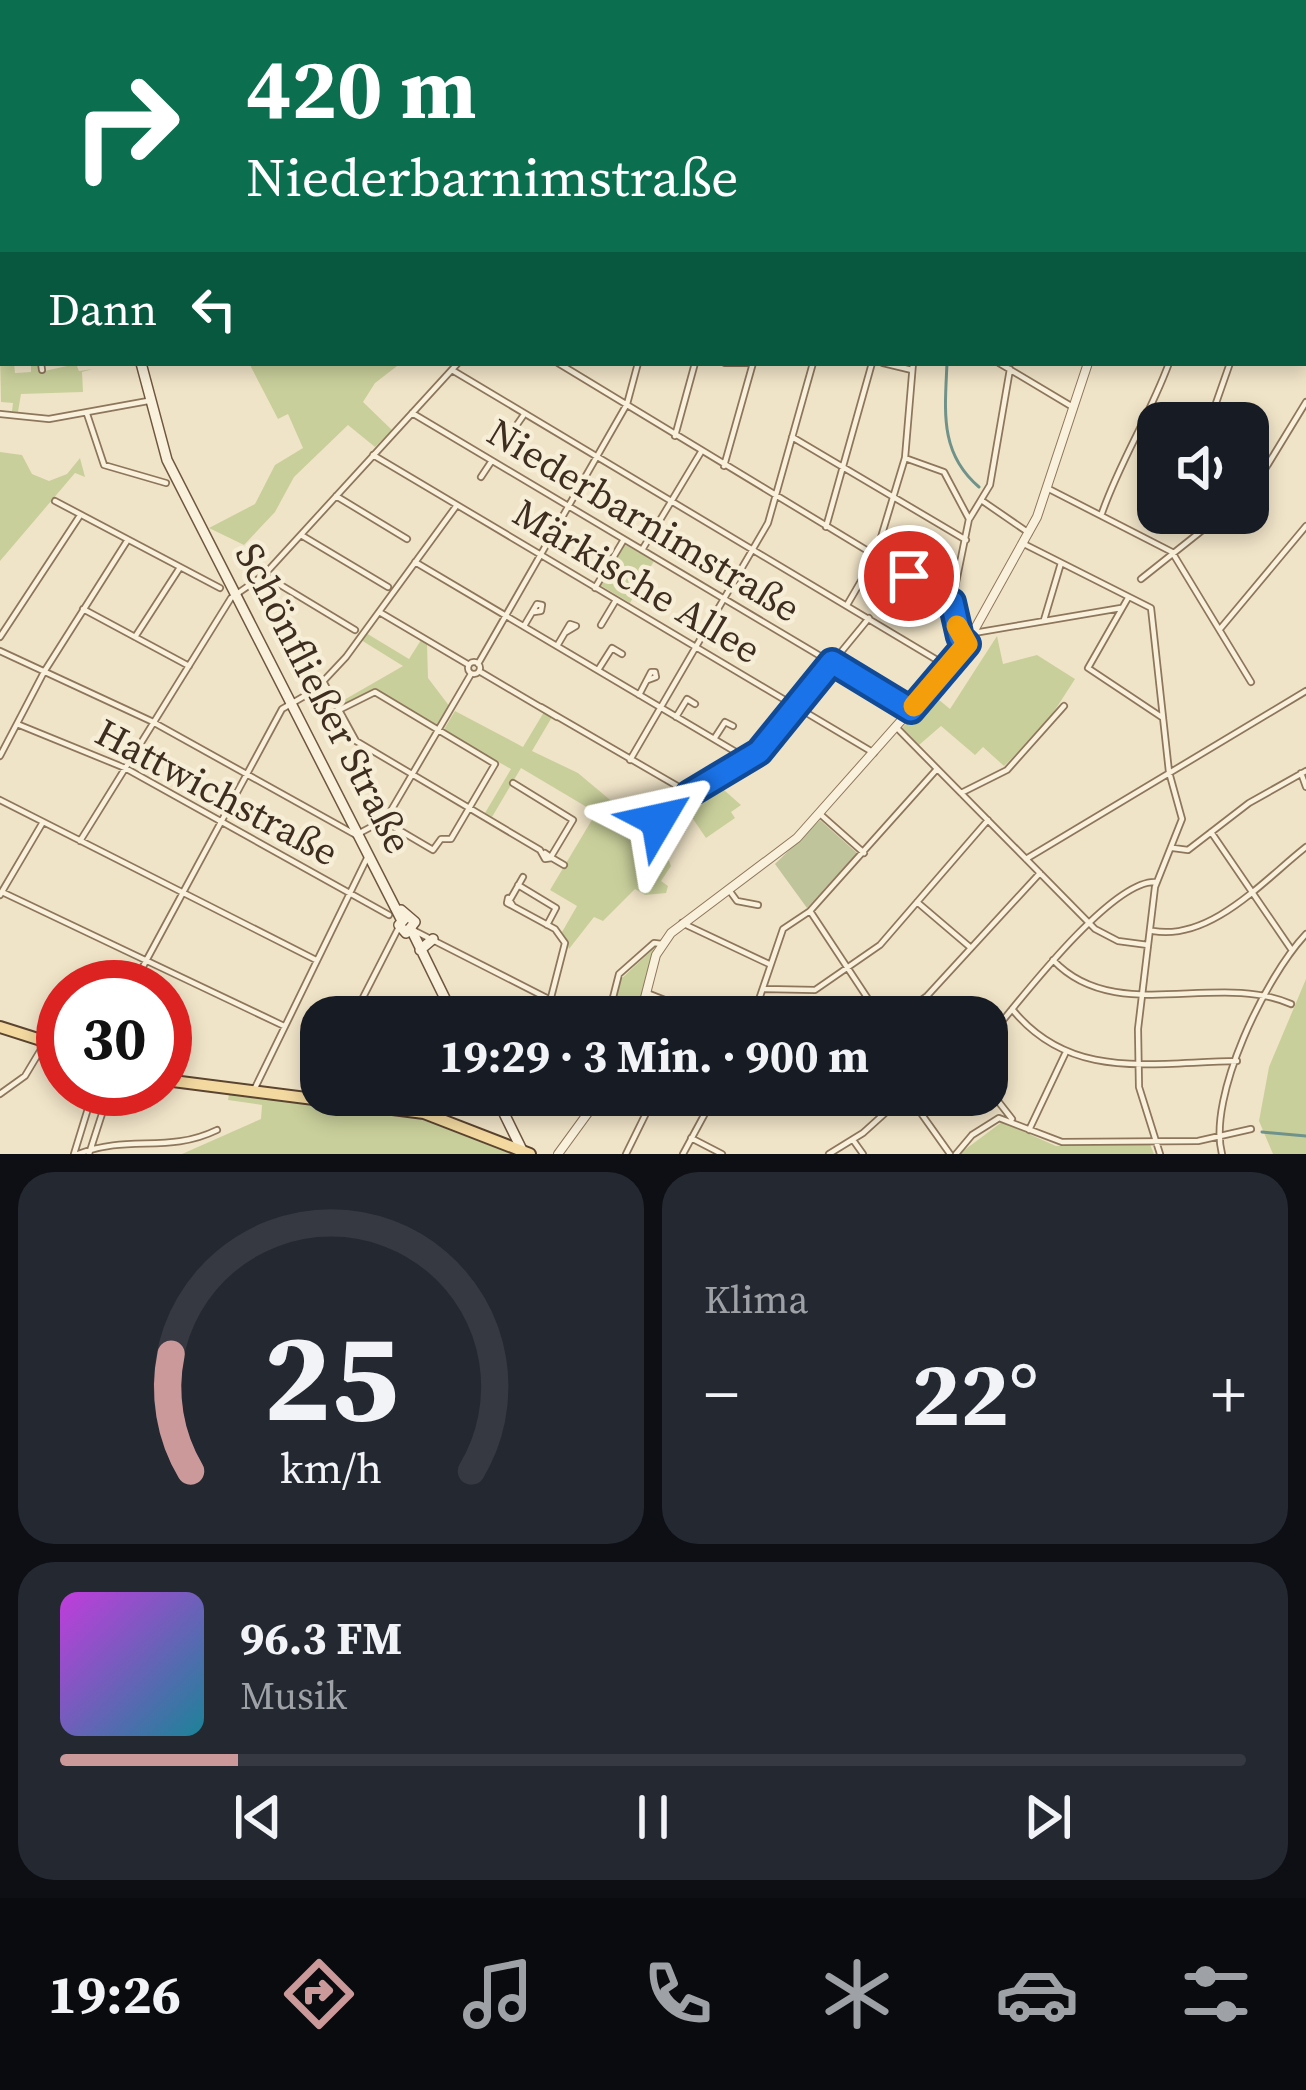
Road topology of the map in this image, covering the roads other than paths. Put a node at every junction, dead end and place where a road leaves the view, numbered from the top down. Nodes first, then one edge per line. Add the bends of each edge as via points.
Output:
1 (142, 366) edge
2 (455, 366) edge
3 (563, 366) edge
4 (637, 366) edge
5 (694, 366) edge
6 (752, 366) edge
7 (812, 366) edge
8 (871, 366) edge
9 (1004, 366) edge
10 (1087, 366) edge
11 (1168, 366) edge
12 (1229, 366) edge
13 (912, 367) edge
14 (452, 370) junction
15 (1010, 370) junction
16 (150, 400) junction
17 (1216, 402) edge
18 (1306, 402) edge
19 (626, 404) junction
20 (1074, 407) junction
21 (412, 413) junction
22 (0, 414) edge
23 (87, 414) junction
24 (524, 414) junction
25 (508, 436) dead end
26 (675, 436) junction
27 (792, 437) junction
28 (701, 452) junction
29 (373, 455) junction
30 (597, 458) junction
31 (905, 458) junction
32 (492, 461) junction
33 (1269, 463) edge
34 (724, 466) junction
35 (842, 467) junction
36 (481, 477) dead end
37 (166, 483) dead end
38 (1047, 488) junction
39 (336, 496) junction
40 (776, 497) junction
41 (893, 498) junction
42 (982, 500) junction
43 (55, 501) dead end
44 (672, 502) junction
45 (457, 505) junction
46 (569, 506) junction
47 (1102, 513) junction
48 (79, 516) junction
49 (969, 519) junction
50 (1306, 526) edge
51 (826, 527) junction
52 (1029, 533) junction
53 (1192, 534) edge
54 (301, 535) junction
55 (407, 539) dead end
56 (624, 539) junction
57 (966, 540) junction
58 (127, 541) junction
59 (1023, 544) junction
60 (642, 550) junction
61 (753, 550) junction
62 (1172, 552) junction
63 (540, 555) junction
64 (875, 557) junction
65 (416, 562) junction
66 (1061, 563) junction
67 (179, 569) junction
68 (264, 575) junction
69 (1141, 579) dead end
70 (388, 587) dead end
71 (595, 587) junction
72 (220, 588) dead end
73 (236, 592) junction
74 (1130, 597) junction
75 (725, 598) junction
76 (616, 600) junction
77 (952, 602) junction
78 (847, 605) junction
79 (1121, 608) junction
80 (83, 609) junction
81 (380, 612) junction
82 (534, 612) dead end
83 (1103, 613) junction
84 (506, 616) junction
85 (869, 618) junction
86 (1045, 620) junction
87 (1111, 622) junction
88 (601, 625) dead end
89 (524, 626) junction
90 (1220, 629) junction
91 (355, 631) dead end
92 (566, 632) dead end
93 (974, 633) junction
94 (1, 634) edge
95 (135, 637) junction
96 (967, 644) junction
97 (557, 646) junction
98 (696, 647) junction
99 (0, 651) edge
100 (622, 654) dead end
101 (832, 662) junction
102 (189, 666) junction
103 (949, 667) junction
104 (476, 670) junction
105 (598, 670) junction
106 (44, 672) junction
107 (648, 680) dead end
108 (323, 681) junction
109 (1251, 682) dead end
110 (1306, 691) edge
111 (639, 694) junction
112 (292, 701) junction
113 (695, 704) dead end
114 (794, 705) junction
115 (1064, 706) dead end
116 (661, 707) junction
117 (339, 710) junction
118 (911, 710) junction
119 (676, 717) junction
120 (1162, 718) junction
121 (154, 722) junction
122 (16, 724) junction
123 (733, 726) dead end
124 (896, 727) junction
125 (439, 730) junction
126 (714, 739) junction
127 (874, 753) junction
128 (0, 756) edge
129 (748, 759) junction
130 (630, 760) junction
131 (125, 768) junction
132 (937, 769) junction
133 (1169, 772) junction
134 (1304, 772) edge
135 (244, 774) junction
136 (412, 774) junction
137 (513, 783) dead end
138 (1306, 787) edge
139 (961, 793) junction
140 (689, 794) junction
141 (0, 800) edge
142 (469, 808) junction
143 (820, 814) junction
144 (664, 817) dead end
145 (219, 818) junction
146 (382, 820) junction
147 (988, 820) junction
148 (43, 822) junction
149 (359, 832) junction
150 (1211, 832) junction
151 (80, 842) junction
152 (1173, 848) junction
153 (1306, 848) edge
154 (370, 853) junction
155 (864, 853) junction
156 (549, 855) junction
157 (1026, 859) junction
158 (564, 865) dead end
159 (1040, 873) junction
160 (523, 878) dead end
161 (1156, 882) junction
162 (518, 885) junction
163 (729, 890) junction
164 (1251, 891) junction
165 (349, 892) junction
166 (180, 893) junction
167 (1, 894) edge
168 (917, 902) junction
169 (758, 905) dead end
170 (810, 911) junction
171 (1087, 922) junction
172 (682, 923) junction
173 (547, 925) junction
174 (407, 927) junction
175 (1150, 931) junction
176 (1306, 934) edge
177 (430, 937) junction
178 (662, 944) junction
179 (1148, 945) junction
180 (971, 948) junction
181 (1291, 950) junction
182 (143, 960) edge
183 (146, 960) edge
184 (316, 960) junction
185 (1053, 960) junction
186 (770, 964) junction
187 (851, 966) junction
188 (192, 983) edge
189 (762, 988) junction
190 (647, 993) junction
191 (1142, 993) junction
192 (1262, 993) junction
193 (366, 996) edge
194 (443, 996) edge
195 (536, 996) edge
196 (552, 996) edge
197 (615, 996) edge
198 (646, 996) edge
199 (655, 996) edge
200 (760, 996) edge
201 (868, 996) edge
202 (926, 996) edge
203 (1292, 1004) dead end
204 (1012, 1009) junction
205 (1008, 1014) edge
206 (284, 1026) junction
207 (0, 1027) edge
208 (36, 1038) edge
209 (1065, 1054) junction
210 (36, 1058) edge
211 (1237, 1061) junction
212 (1136, 1062) junction
213 (192, 1084) edge
214 (253, 1092) junction
215 (0, 1094) edge
216 (300, 1098) edge
217 (1008, 1112) edge
218 (87, 1116) edge
219 (101, 1116) edge
220 (432, 1116) edge
221 (506, 1116) edge
222 (586, 1116) edge
223 (645, 1116) edge
224 (704, 1116) edge
225 (882, 1116) edge
226 (923, 1116) edge
227 (1000, 1118) joint
228 (1012, 1119) junction
229 (512, 1127) junction
230 (1251, 1129) dead end
231 (217, 1130) dead end
232 (1029, 1130) junction
233 (692, 1138) junction
234 (1158, 1138) junction
235 (1218, 1138) junction
236 (854, 1140) junction
237 (501, 1141) junction
238 (89, 1151) edge
239 (524, 1153) edge
240 (76, 1154) edge
241 (558, 1154) edge
242 (626, 1154) edge
243 (682, 1154) edge
244 (722, 1154) edge
245 (829, 1154) edge
246 (863, 1154) edge
247 (953, 1154) edge
248 (1160, 1154) edge
249 (1222, 1154) edge

1 - 16 main road, Schönfließer Straße
2 - 14 street
3 - 19 street
4 - 19 street
5 - 26 street
6 - 34 street
7 - 27 street
8 - 35 street
9 - 15 street
10 - 20 street
11 - 47 street
12 - 17 street
13 - 31 street
14 - 21 street
14 - 24 street
15 - 20 street
15 - 42 street
16 - 23 street
16 - 73 main road, Schönfließer Straße via 167,460
18 - 33 street
19 - 26 street
19 - 30 street
20 - 38 street
21 - 29 street
21 - 32 street, Niederbarnimstraße
22 - 23 street
23 - 37 street via 104,465
24 - 25 street
24 - 30 street
26 - 28 street
27 - 35 street
27 - 40 street
28 - 34 street
28 - 44 street
29 - 39 street
29 - 45 street, Märkische Allee
30 - 44 street
30 - 46 street
31 - 41 street
31 - 49 street via 944,472
32 - 36 street
32 - 46 street, Niederbarnimstraße
34 - 40 street
35 - 41 street
35 - 51 street
38 - 47 street
38 - 52 street
39 - 54 street
39 - 55 street
40 - 51 street
40 - 61 street
41 - 57 street
41 - 64 street
42 - 49 street
42 - 52 street
43 - 48 street
44 - 60 street
44 - 61 street
45 - 63 street, Märkische Allee
45 - 65 street
46 - 56 street, Niederbarnimstraße
46 - 63 street
47 - 62 street
48 - 58 street
48 - 94 street
49 - 57 street
50 - 90 street
51 - 64 street
52 - 59 street
53 - 62 street
54 - 68 street
54 - 70 street
56 - 60 street, Niederbarnimstraße
56 - 71 street
57 - 77 street
58 - 67 street
58 - 80 street
59 - 66 street
59 - 93 street
60 - 75 street, Niederbarnimstraße
61 - 75 street
61 - 78 street
62 - 69 street
62 - 90 street
63 - 71 street, Märkische Allee
63 - 84 street
64 - 77 street
64 - 78 street
65 - 81 street
65 - 84 street
66 - 74 street
66 - 86 street
67 - 72 street
67 - 95 street
68 - 73 street
68 - 91 street
71 - 76 street, Märkische Allee
73 - 102 street
73 - 112 main road, Schönfließer Straße
74 - 79 street
74 - 120 street via 1151,608
75 - 98 street
75 - 101 street, Niederbarnimstraße
76 - 88 street
76 - 98 street, Märkische Allee
77 - 96 street
78 - 85 street
79 - 83 street
79 - 87 street
80 - 95 street
80 - 106 street
81 - 104 street
81 - 108 street
82 - 89 street
83 - 86 street
83 - 87 street
84 - 89 street
84 - 104 street
85 - 101 street
85 - 103 street
86 - 93 street
87 - 120 street via 1088,668
89 - 97 street
90 - 109 street
92 - 97 street
93 - 96 street
95 - 102 street
96 - 103 street
97 - 105 street
98 - 114 street, Märkische Allee
98 - 116 street
99 - 106 street
100 - 105 street via 612,648
101 - 114 street
101 - 118 street, Niederbarnimstraße
102 - 121 street
103 - 118 street
104 - 125 street
104 - 130 street
105 - 111 street
106 - 121 street
106 - 122 street
107 - 111 street
108 - 112 street
108 - 117 street
110 - 133 street
111 - 116 street
112 - 135 street
112 - 149 main road, Schönfließer Straße
113 - 119 street via 687,699
114 - 127 street, Märkische Allee
114 - 129 street
115 - 139 street via 1007,770
116 - 119 street
116 - 130 street
117 - 125 street via 375,692
117 - 136 street via 356,741
118 - 124 street
119 - 126 street
120 - 133 street
121 - 131 street
121 - 135 street
122 - 128 street
122 - 131 street, Hattwichstraße
123 - 126 street via 725,722
124 - 127 street
124 - 132 street
125 - 136 street
125 - 142 street via 495,764
126 - 129 street
127 - 143 street
129 - 140 street
130 - 140 street
131 - 145 street, Hattwichstraße
131 - 151 street
132 - 139 street
132 - 155 street
133 - 152 street via 1182,823
133 - 157 street
134 - 138 street
134 - 150 street
135 - 145 street
135 - 149 street
136 - 142 street
136 - 146 street
137 - 156 street via 573,820
139 - 147 street
140 - 144 street
141 - 148 street
142 - 146 street via 449,841 433,850
142 - 156 street
143 - 155 street
143 - 163 street
145 - 165 street, Hattwichstraße
145 - 166 street
146 - 149 street
147 - 157 street
147 - 168 street
148 - 151 street
148 - 167 street
149 - 154 main road, Schönfließer Straße
150 - 152 street via 1185,851
150 - 164 street
151 - 166 street
152 - 161 street
153 - 164 street
154 - 165 street
154 - 174 main road, Schönfließer Straße
155 - 170 street
156 - 158 street
157 - 159 street
159 - 171 street
159 - 180 street
160 - 162 street
161 - 171 street
161 - 175 street
162 - 173 street via 512,902
162 - 173 street via 556,908
163 - 169 street via 737,901
163 - 172 street
164 - 175 street via 1199,925
164 - 181 street
165 - 174 street, Hattwichstraße
165 - 184 street
166 - 183 street
166 - 184 street
167 - 182 street
168 - 180 street
168 - 187 street
170 - 186 street via 783,929
170 - 187 street
171 - 179 street via 1113,939
171 - 185 street
172 - 178 street
172 - 186 street
173 - 196 street via 566,949
174 - 177 main road
174 - 177 street, Hattwichstraße
174 - 193 street
174 - 194 main road, Schönfließer Straße
175 - 179 street
176 - 181 street
177 - 195 street, Hattwichstraße
178 - 190 street
178 - 197 street via 624,968
179 - 191 street
180 - 202 street
181 - 192 street
184 - 206 street
185 - 191 street via 1087,986
185 - 204 street
186 - 189 street
187 - 189 street via 815,990
187 - 201 street
188 - 206 street
189 - 200 street
190 - 198 street
190 - 199 street
191 - 192 street
191 - 212 street
192 - 203 street
192 - 211 street
204 - 205 street
204 - 209 street
206 - 214 street
207 - 208 main road
209 - 212 street
209 - 232 street
210 - 215 street
211 - 212 street
211 - 235 street
212 - 234 street
213 - 214 main road
214 - 216 main road
217 - 228 street
218 - 240 street
219 - 238 street
220 - 237 main road
221 - 229 main road
222 - 241 street
223 - 242 street
224 - 233 street
225 - 236 street
226 - 247 street
227 - 228 street
227 - 247 street
228 - 232 street
229 - 237 main road
229 - 239 main road
230 - 235 street
231 - 238 street via 179,1152
232 - 234 street via 1062,1142
233 - 243 street
233 - 244 street
234 - 235 street
234 - 248 street
235 - 249 street
236 - 245 street
236 - 246 street
237 - 239 main road
238 - 240 street

